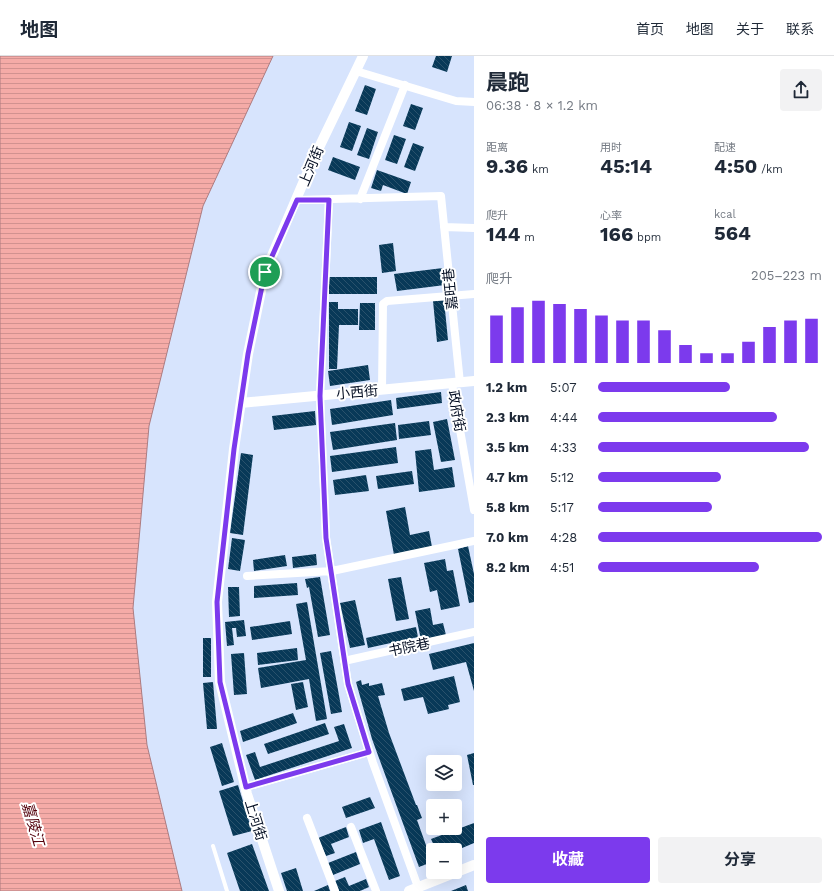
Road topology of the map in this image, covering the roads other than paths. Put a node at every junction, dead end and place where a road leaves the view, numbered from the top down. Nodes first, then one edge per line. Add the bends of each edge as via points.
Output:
1 (364, 56) edge
2 (356, 71) junction
3 (405, 86) junction
4 (474, 102) edge
5 (360, 198) junction
6 (297, 200) junction
7 (329, 200) junction
8 (444, 227) junction
9 (474, 228) edge
10 (474, 294) edge
11 (451, 295) junction
12 (474, 381) edge
13 (456, 383) junction
14 (382, 390) junction
15 (320, 396) junction
16 (241, 403) junction
17 (474, 510) edge
18 (474, 541) edge
19 (332, 571) junction
20 (247, 576) dead end
21 (474, 632) edge
22 (344, 661) junction
23 (369, 752) junction
24 (246, 787) junction
25 (307, 818) dead end
26 (351, 827) dead end
27 (213, 846) dead end
28 (474, 865) edge
29 (413, 889) edge
30 (227, 891) edge
31 (278, 891) edge
32 (335, 891) edge
33 (376, 891) edge

1 - 2 street, 上河街
2 - 3 street
2 - 6 street, 上河街 via 312,162
3 - 4 street via 456,101
3 - 5 street
5 - 7 street
5 - 8 street, 嘉旺巷 via 441,196
6 - 7 street
6 - 16 street, 上河街 via 265,272
7 - 15 street
8 - 9 street
8 - 11 street, 嘉旺巷
10 - 11 street
11 - 13 street, 嘉旺巷
11 - 14 street via 387,301 383,304
12 - 13 street, 小西街
13 - 14 street, 小西街
13 - 17 street, 政府街
14 - 15 street, 小西街
15 - 16 street, 小西街
15 - 19 street via 326,538
16 - 24 street, 上河街 via 217,602 220,682
18 - 19 street
19 - 20 street
19 - 22 street
21 - 22 street, 书院巷
22 - 23 street via 348,684
23 - 24 street
23 - 29 street
24 - 31 street, 上河街
25 - 32 street
26 - 33 street
27 - 30 lane
28 - 29 street

